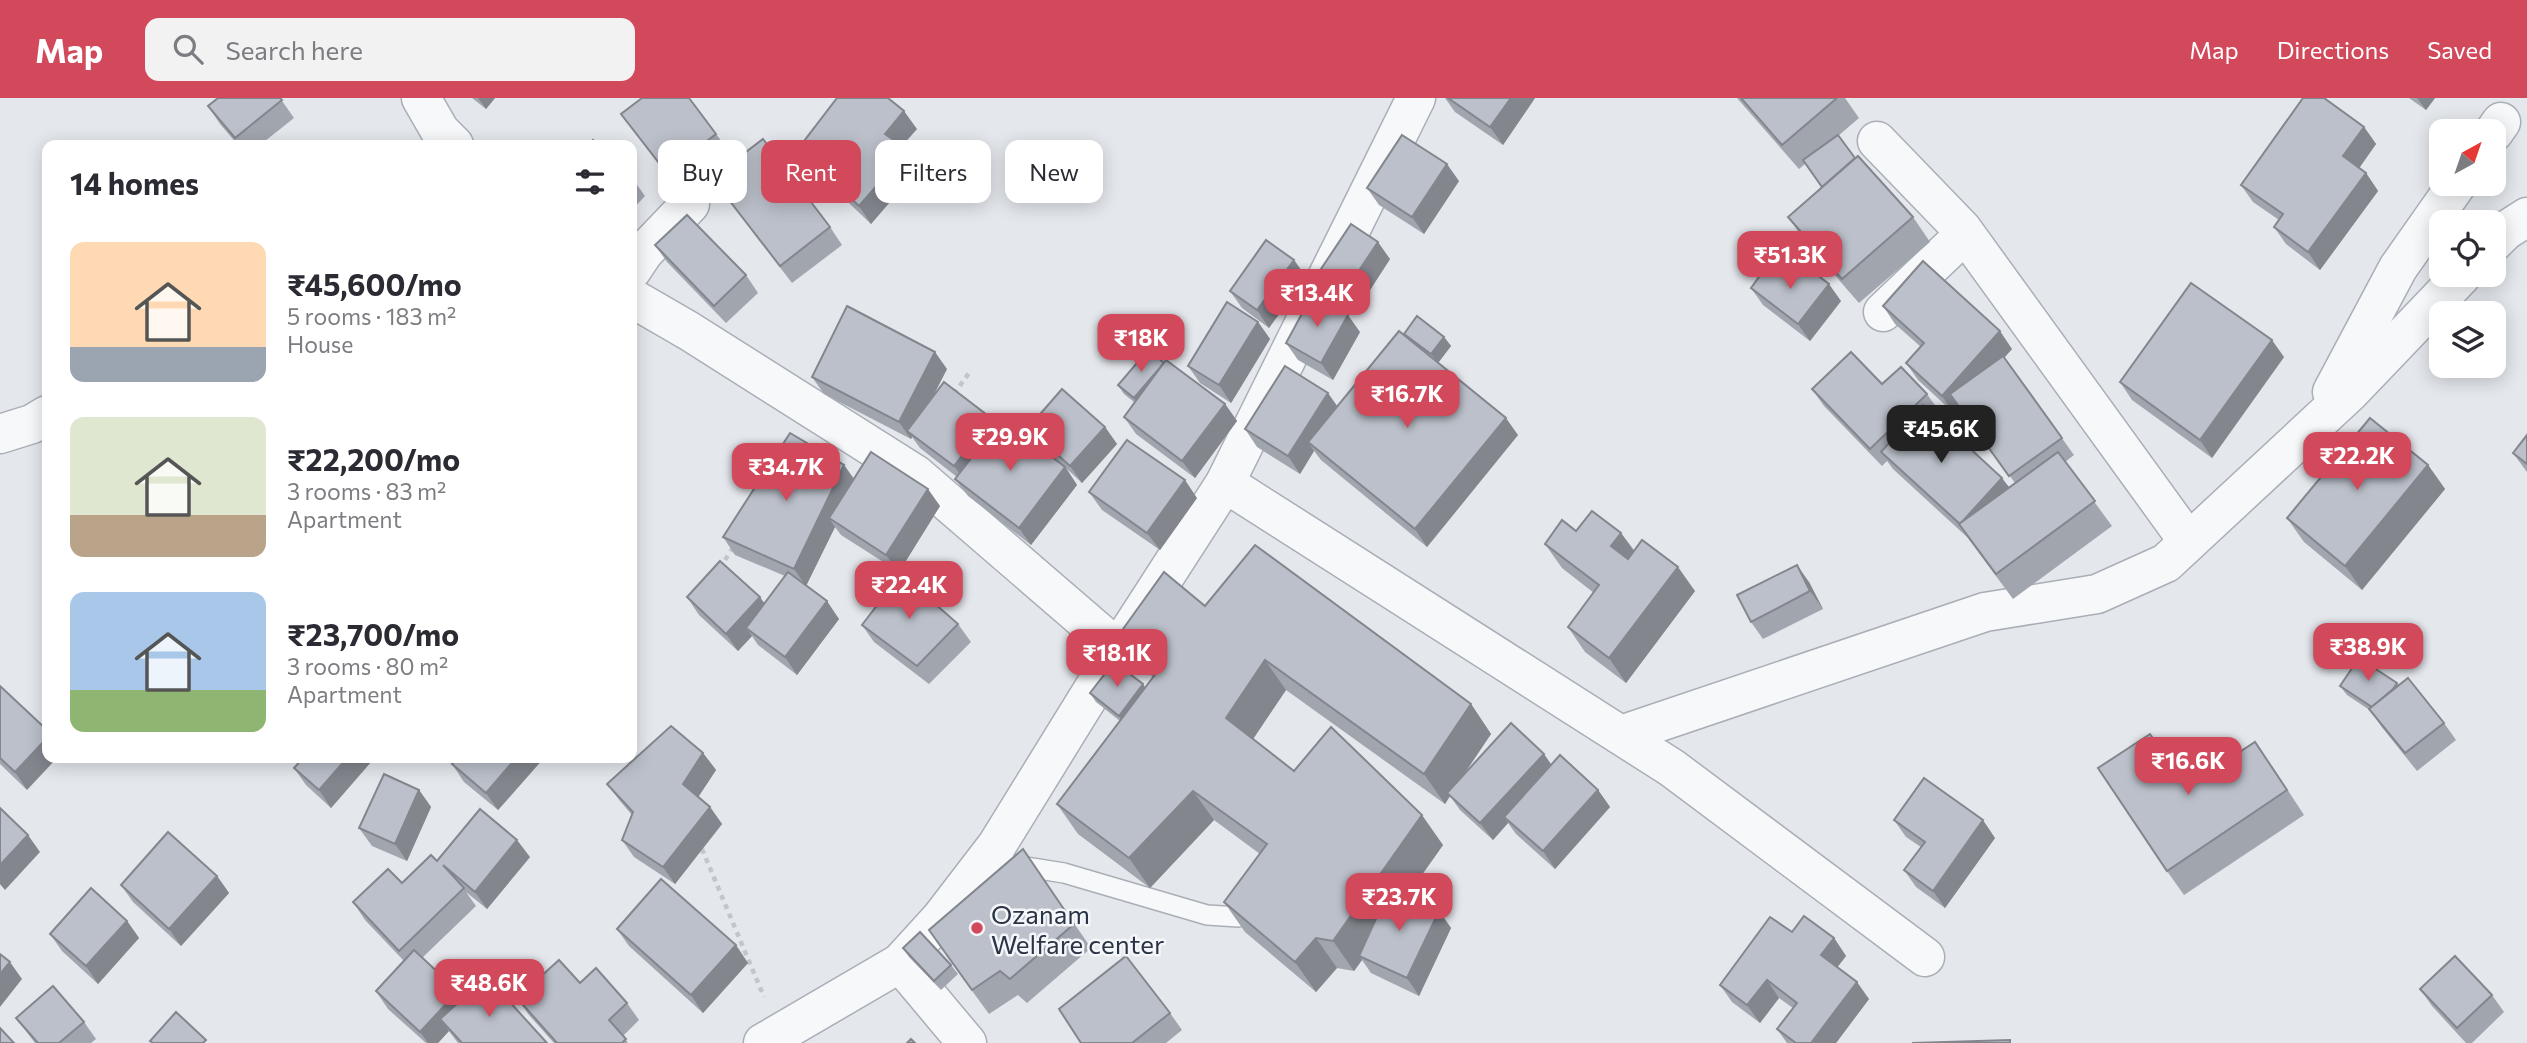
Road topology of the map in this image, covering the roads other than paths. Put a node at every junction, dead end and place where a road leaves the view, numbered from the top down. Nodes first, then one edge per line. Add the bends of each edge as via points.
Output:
1 (421, 98) edge
2 (1416, 98) edge
3 (449, 140) edge
4 (1877, 141) dead end
5 (2449, 196) edge
6 (690, 204) dead end
7 (2527, 217) edge
8 (2506, 230) edge
9 (1965, 234) junction
10 (637, 263) edge
11 (2451, 287) edge
12 (637, 301) edge
13 (1883, 312) edge
14 (42, 418) edge
15 (2315, 425) junction
16 (0, 434) edge
17 (1224, 484) junction
18 (2188, 541) junction
19 (1118, 649) junction
20 (1621, 735) junction
21 (985, 860) junction
22 (1239, 917) edge
23 (1925, 957) dead end
24 (900, 963) junction
25 (771, 1038) edge
26 (967, 1043) edge

1 - 3 street
2 - 17 street
4 - 9 street
5 - 15 street via 2398,268
6 - 10 street
7 - 8 street
9 - 13 street
9 - 18 street
11 - 15 street
12 - 19 street via 915,474
14 - 16 street
15 - 18 street
17 - 19 street
17 - 20 street
18 - 20 street via 2166,563 2097,594 1985,612
19 - 21 street
20 - 23 street
21 - 22 lane via 1064,873 1207,915
21 - 24 street
24 - 25 street
24 - 26 street

